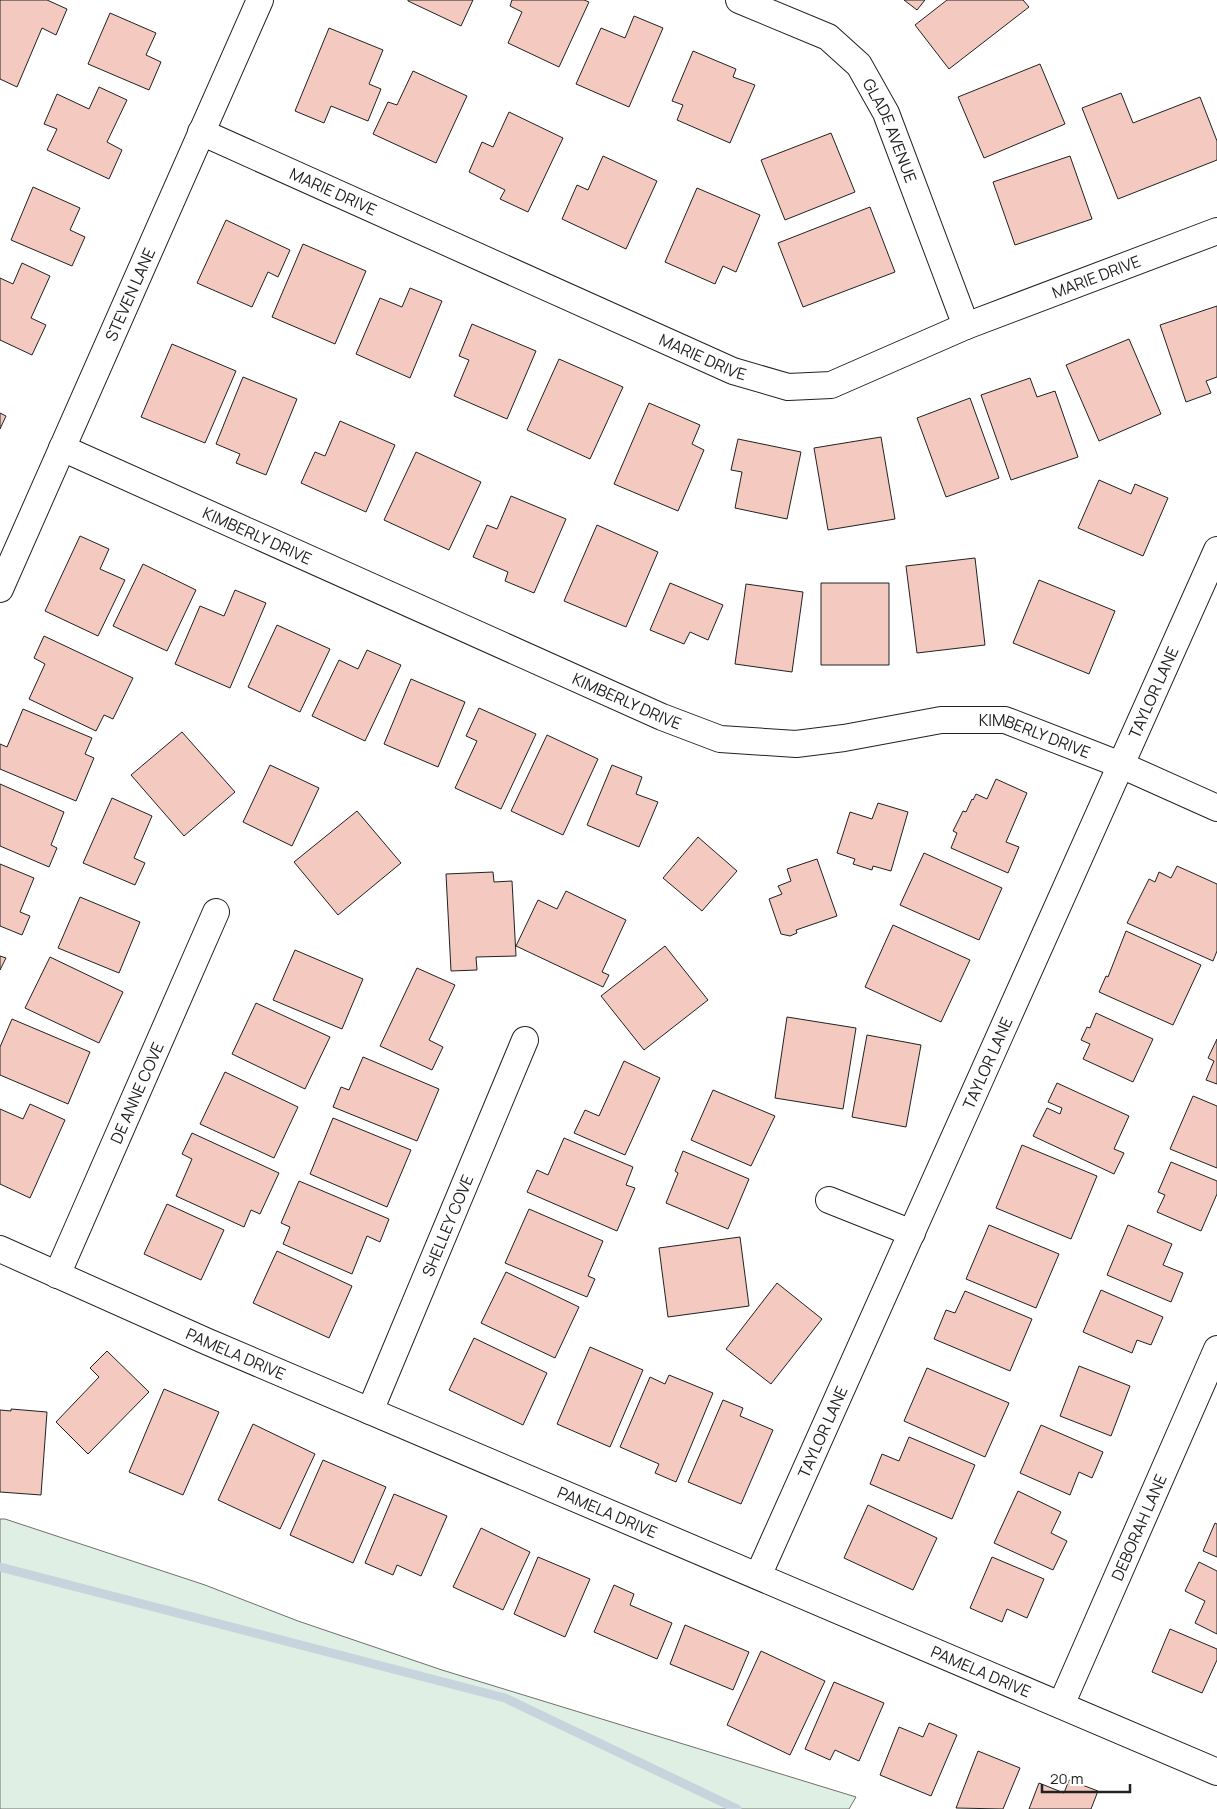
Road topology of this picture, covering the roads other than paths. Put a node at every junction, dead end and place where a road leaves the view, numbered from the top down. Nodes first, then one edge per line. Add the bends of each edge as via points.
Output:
1 (260, 0) edge
2 (739, 0) edge
3 (201, 132) junction
4 (1217, 230) edge
5 (966, 326) junction
6 (62, 448) junction
7 (1217, 550) edge
8 (0, 589) edge
9 (1121, 765) junction
10 (1217, 808) edge
11 (216, 912) dead end
12 (525, 1040) dead end
13 (829, 1200) dead end
14 (912, 1233) junction
15 (0, 1249) edge
16 (57, 1275) junction
17 (1217, 1349) edge
18 (370, 1410) junction
19 (758, 1576) junction
20 (1061, 1705) junction
21 (1217, 1772) edge

1 - 3 street, STEVEN LANE
2 - 5 street, GLADE AVENUE via 828,37 859,65 886,113
3 - 5 street, MARIE DRIVE via 733,371 788,386 831,385
3 - 6 street, STEVEN LANE
4 - 5 street, MARIE DRIVE
6 - 8 street, STEVEN LANE
6 - 9 street, KIMBERLY DRIVE via 662,718 720,739 796,744 941,720 1005,720
7 - 9 street, TAYLOR LANE
9 - 10 street, KIMBERLY DRIVE
9 - 14 street, TAYLOR LANE
11 - 16 street, DE ANNE COVE
12 - 18 street, SHELLEY COVE
13 - 14 street
14 - 19 street, TAYLOR LANE
15 - 16 street, PAMELA DRIVE
16 - 18 street, PAMELA DRIVE
17 - 20 street, DEBORAH LANE
18 - 19 street, PAMELA DRIVE
19 - 20 street, PAMELA DRIVE
20 - 21 street, PAMELA DRIVE

